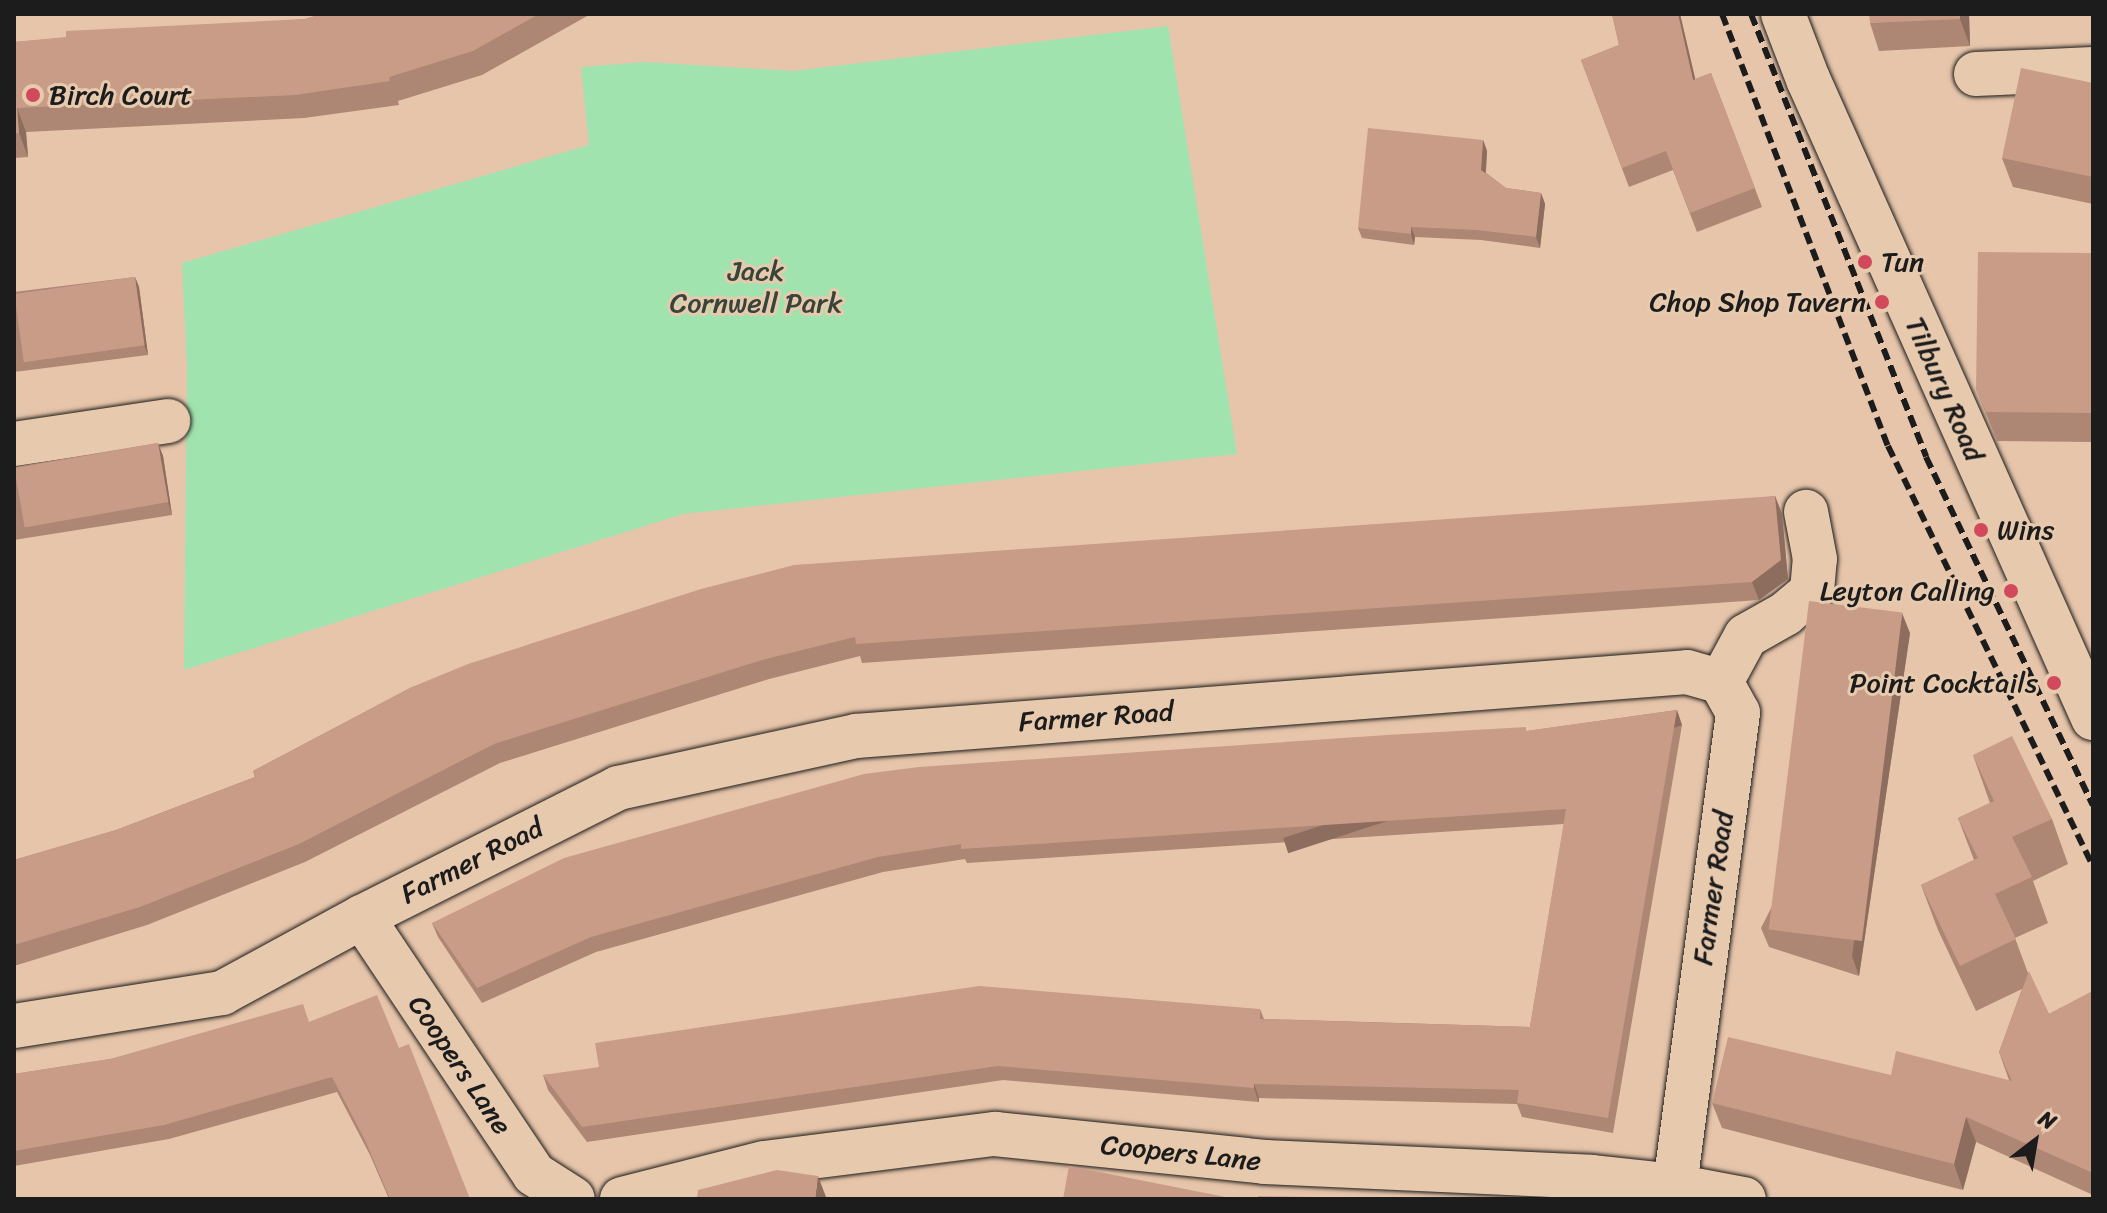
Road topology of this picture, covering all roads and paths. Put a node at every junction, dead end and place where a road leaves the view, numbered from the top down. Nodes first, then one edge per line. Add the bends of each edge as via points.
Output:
1 (1783, 14) edge
2 (2093, 69) edge
3 (1976, 74) dead end
4 (168, 421) dead end
5 (14, 444) edge
6 (1806, 512) dead end
7 (1721, 682) junction
8 (2093, 718) edge
9 (362, 917) junction
10 (14, 1026) edge
11 (1675, 1186) junction
12 (1590, 1188) edge
13 (573, 1199) edge
14 (622, 1199) edge
15 (1744, 1199) edge

1 - 8 street, Tilbury Road
2 - 3 street
4 - 5 street
6 - 7 street via 1815,559 1812,591 1746,636
7 - 9 street, Farmer Road via 1687,672 856,736 618,788
7 - 11 street, Farmer Road via 1738,713
9 - 10 street, Farmer Road via 222,993
9 - 13 street, Coopers Lane via 534,1174
11 - 12 street, Coopers Lane
11 - 15 street, Coopers Lane
12 - 14 street, Coopers Lane via 995,1134 764,1163

